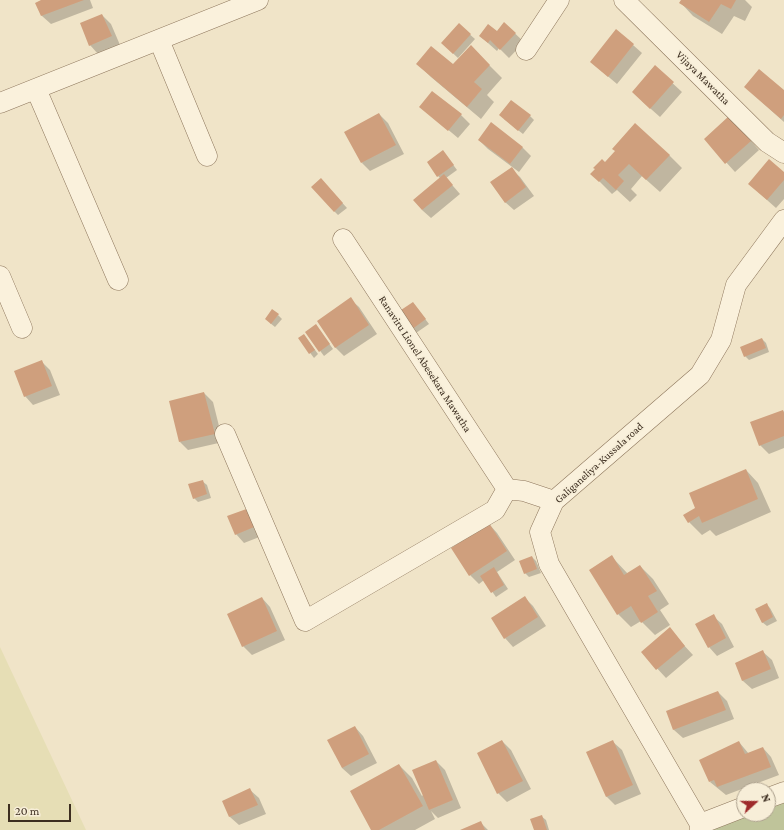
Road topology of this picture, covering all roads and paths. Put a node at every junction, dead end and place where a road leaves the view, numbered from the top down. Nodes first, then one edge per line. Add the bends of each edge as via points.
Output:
1 (258, 0) edge
2 (559, 0) edge
3 (624, 0) edge
4 (159, 40) junction
5 (526, 50) dead end
6 (36, 89) junction
7 (0, 103) edge
8 (784, 153) edge
9 (207, 156) dead end
10 (784, 220) edge
11 (343, 239) dead end
12 (0, 276) edge
13 (118, 280) dead end
14 (22, 328) dead end
15 (225, 434) dead end
16 (507, 488) junction
17 (554, 501) junction
18 (736, 811) edge
19 (700, 827) edge

1 - 4 street
2 - 5 street
3 - 8 street, Vijaya Mawatha via 767,142
4 - 6 street
4 - 9 street
6 - 7 street
6 - 13 street
10 - 17 street, Galiganeliya-Kussala road via 736,285 721,340 700,375
11 - 16 street, Ranaviru Lionel Abesekara Mawatha
12 - 14 street
15 - 16 street via 305,620 495,510
16 - 17 street
17 - 19 street, Galiganeliya-Kussala road via 540,532 549,564
18 - 19 street

